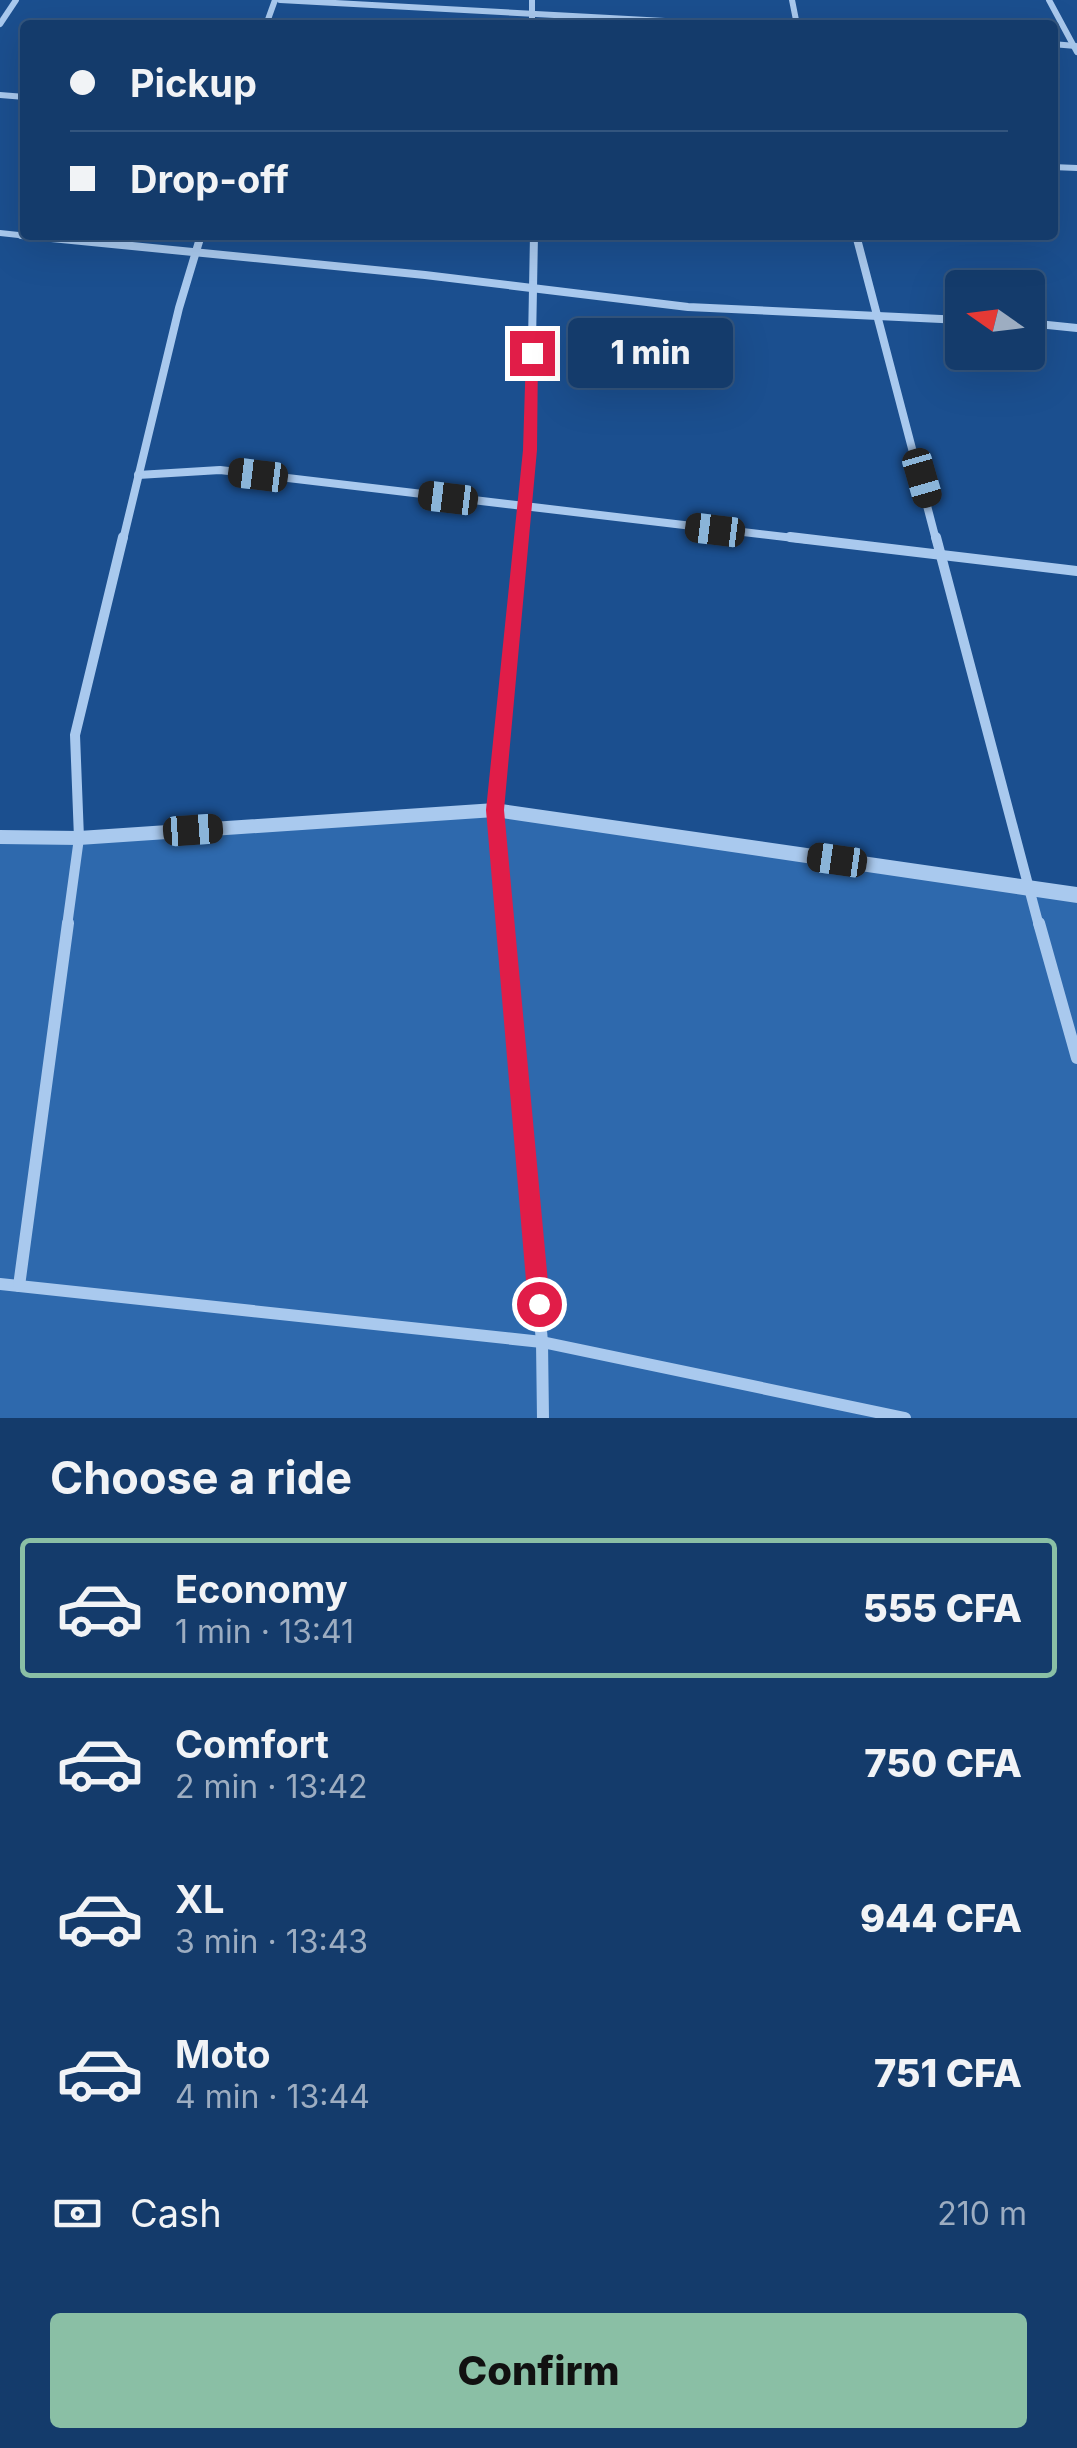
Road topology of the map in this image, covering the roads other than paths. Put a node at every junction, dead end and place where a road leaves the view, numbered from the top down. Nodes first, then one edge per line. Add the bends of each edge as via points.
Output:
1 (16, 0) edge
2 (277, 0) edge
3 (532, 0) edge
4 (1049, 0) edge
5 (532, 12) junction
6 (532, 20) edge
7 (659, 20) edge
8 (0, 24) edge
9 (1076, 48) edge
10 (65, 240) edge
11 (200, 240) edge
12 (534, 240) edge
13 (857, 240) edge
14 (196, 252) junction
15 (533, 288) junction
16 (878, 316) junction
17 (945, 319) edge
18 (1045, 325) edge
19 (1077, 328) edge
20 (138, 475) junction
21 (525, 507) junction
22 (943, 558) junction
23 (1077, 571) edge
24 (495, 810) junction
25 (0, 837) edge
26 (79, 838) junction
27 (1027, 888) junction
28 (1077, 896) edge
29 (1077, 1058) edge
30 (0, 1284) edge
31 (19, 1286) junction
32 (542, 1342) junction
33 (543, 1418) edge
34 (904, 1418) edge

1 - 8 street
2 - 5 street
3 - 5 street
4 - 9 street
5 - 6 street
5 - 7 street
10 - 14 street
11 - 14 street
12 - 15 street
13 - 16 street
14 - 15 street
14 - 20 street
15 - 16 street via 688,308
15 - 21 street
16 - 17 street
16 - 22 street
18 - 19 street
20 - 21 street via 220,470
20 - 26 street via 75,736
21 - 22 street
21 - 24 street
22 - 23 street
22 - 27 street
24 - 26 street
24 - 27 street
24 - 32 street
25 - 26 street
26 - 31 street
27 - 28 street
27 - 29 street
30 - 31 street
31 - 32 street
32 - 33 street
32 - 34 street

